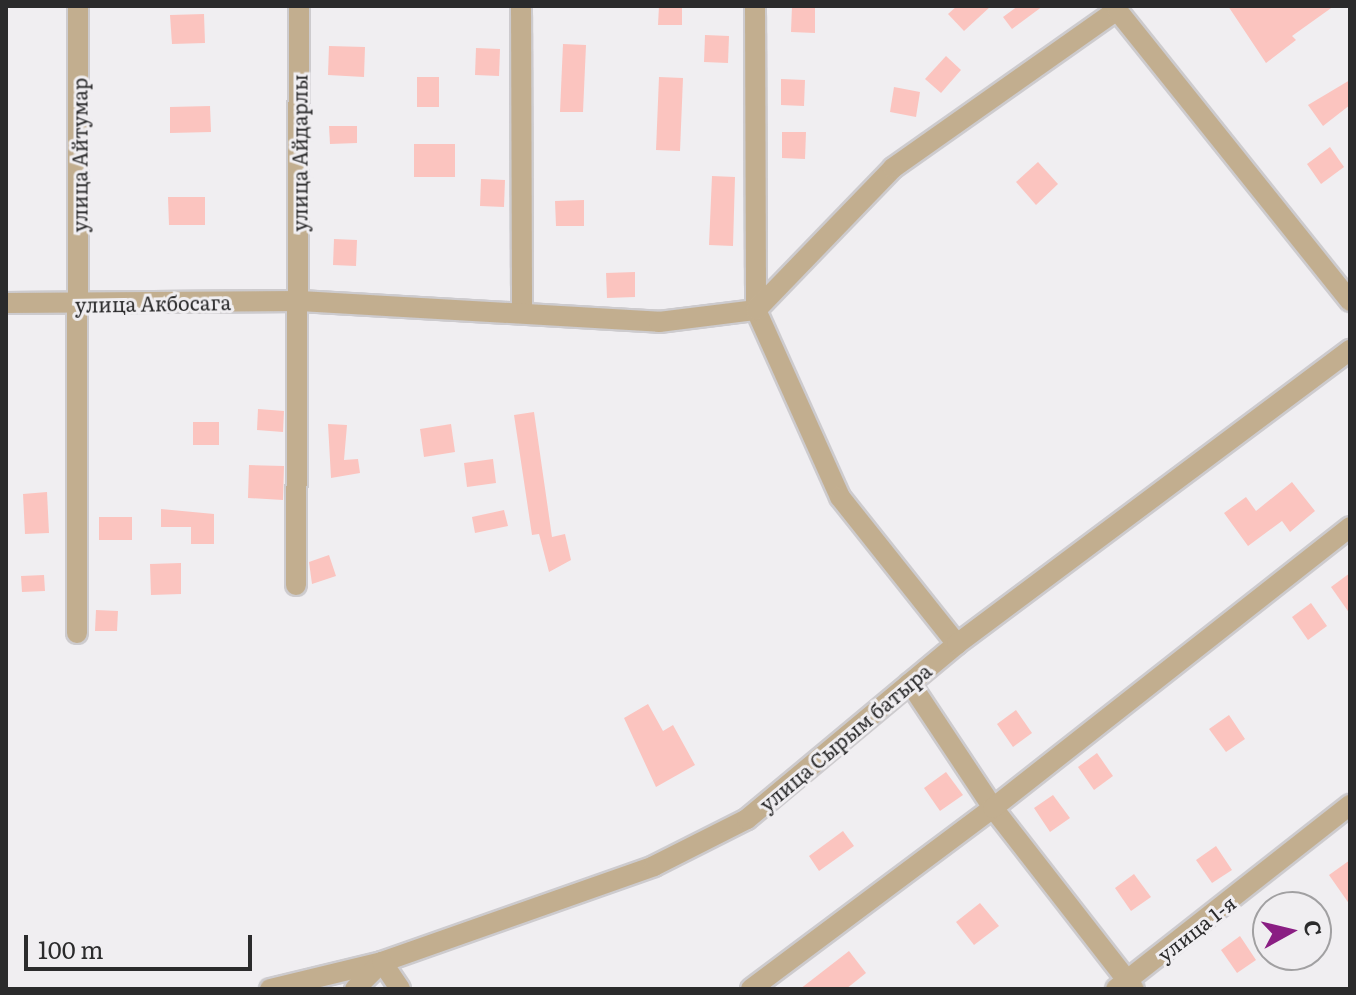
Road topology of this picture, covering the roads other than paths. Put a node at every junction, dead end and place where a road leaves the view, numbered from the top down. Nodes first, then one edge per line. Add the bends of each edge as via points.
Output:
1 (78, 6) edge
2 (299, 6) edge
3 (521, 6) edge
4 (755, 6) edge
5 (300, 301) junction
6 (1350, 301) edge
7 (6, 303) edge
8 (80, 305) junction
9 (756, 310) junction
10 (522, 311) junction
11 (1350, 350) edge
12 (1350, 527) edge
13 (296, 585) dead end
14 (77, 633) dead end
15 (957, 644) junction
16 (910, 683) junction
17 (1350, 805) edge
18 (993, 808) junction
19 (382, 962) junction
20 (1126, 987) edge
21 (270, 989) edge
22 (355, 989) edge
23 (400, 989) edge
24 (751, 989) edge

1 - 8 street, улица Айтумар
2 - 5 street, улица Айдарлы
3 - 10 street
4 - 9 street
5 - 8 street, улица Акбосага
5 - 10 street, улица Акбосага
5 - 13 street, улица Айдарлы
6 - 9 street via 1117,10 893,168
7 - 8 street, улица Акбосага
8 - 14 street, улица Айтумар
9 - 10 street, улица Акбосага via 659,322
9 - 15 street via 840,497
11 - 15 street, улица Сырым батыра
12 - 18 street
15 - 16 street, улица Сырым батыра
16 - 18 street
16 - 19 street, улица Сырым батыра via 747,819 654,866
17 - 20 street, улица 1-я
18 - 20 street
18 - 24 street
19 - 21 street, улица Сырым батыра
19 - 22 street
19 - 23 street

